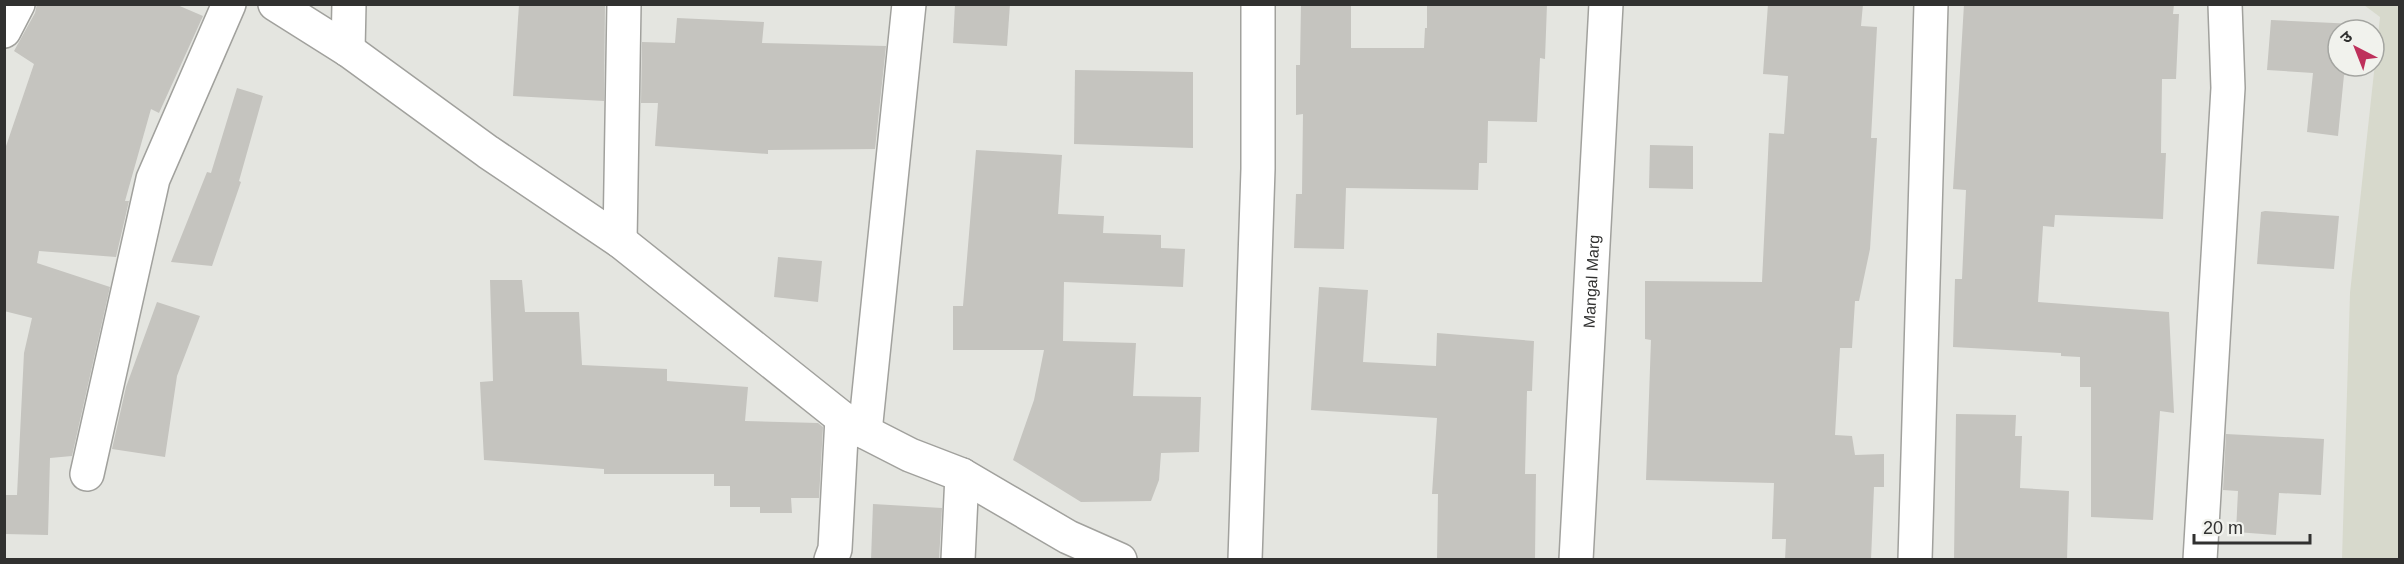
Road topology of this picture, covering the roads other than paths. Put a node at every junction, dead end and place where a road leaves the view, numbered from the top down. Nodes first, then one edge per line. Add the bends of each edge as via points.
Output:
1 (18, 4) edge
2 (229, 4) edge
3 (275, 4) edge
4 (349, 4) edge
5 (624, 4) edge
6 (909, 4) edge
7 (1258, 4) edge
8 (1606, 4) edge
9 (1931, 4) edge
10 (2225, 4) edge
11 (4, 31) edge
12 (348, 50) junction
13 (620, 242) junction
14 (853, 425) junction
15 (87, 474) dead end
16 (962, 475) junction
17 (1068, 548) edge
18 (831, 560) edge
19 (958, 560) edge
20 (1120, 560) edge
21 (1245, 560) edge
22 (1576, 560) edge
23 (1915, 560) edge
24 (2200, 560) edge

1 - 11 street
2 - 15 street via 153,179
3 - 12 street
4 - 12 street
5 - 13 street
6 - 14 street
7 - 21 street via 1258,169
8 - 22 street, Mangal Marg
9 - 23 street
10 - 24 street via 2228,88
12 - 13 street
13 - 14 street
14 - 16 street via 910,455
14 - 18 street
16 - 17 street
16 - 19 street
17 - 20 street

